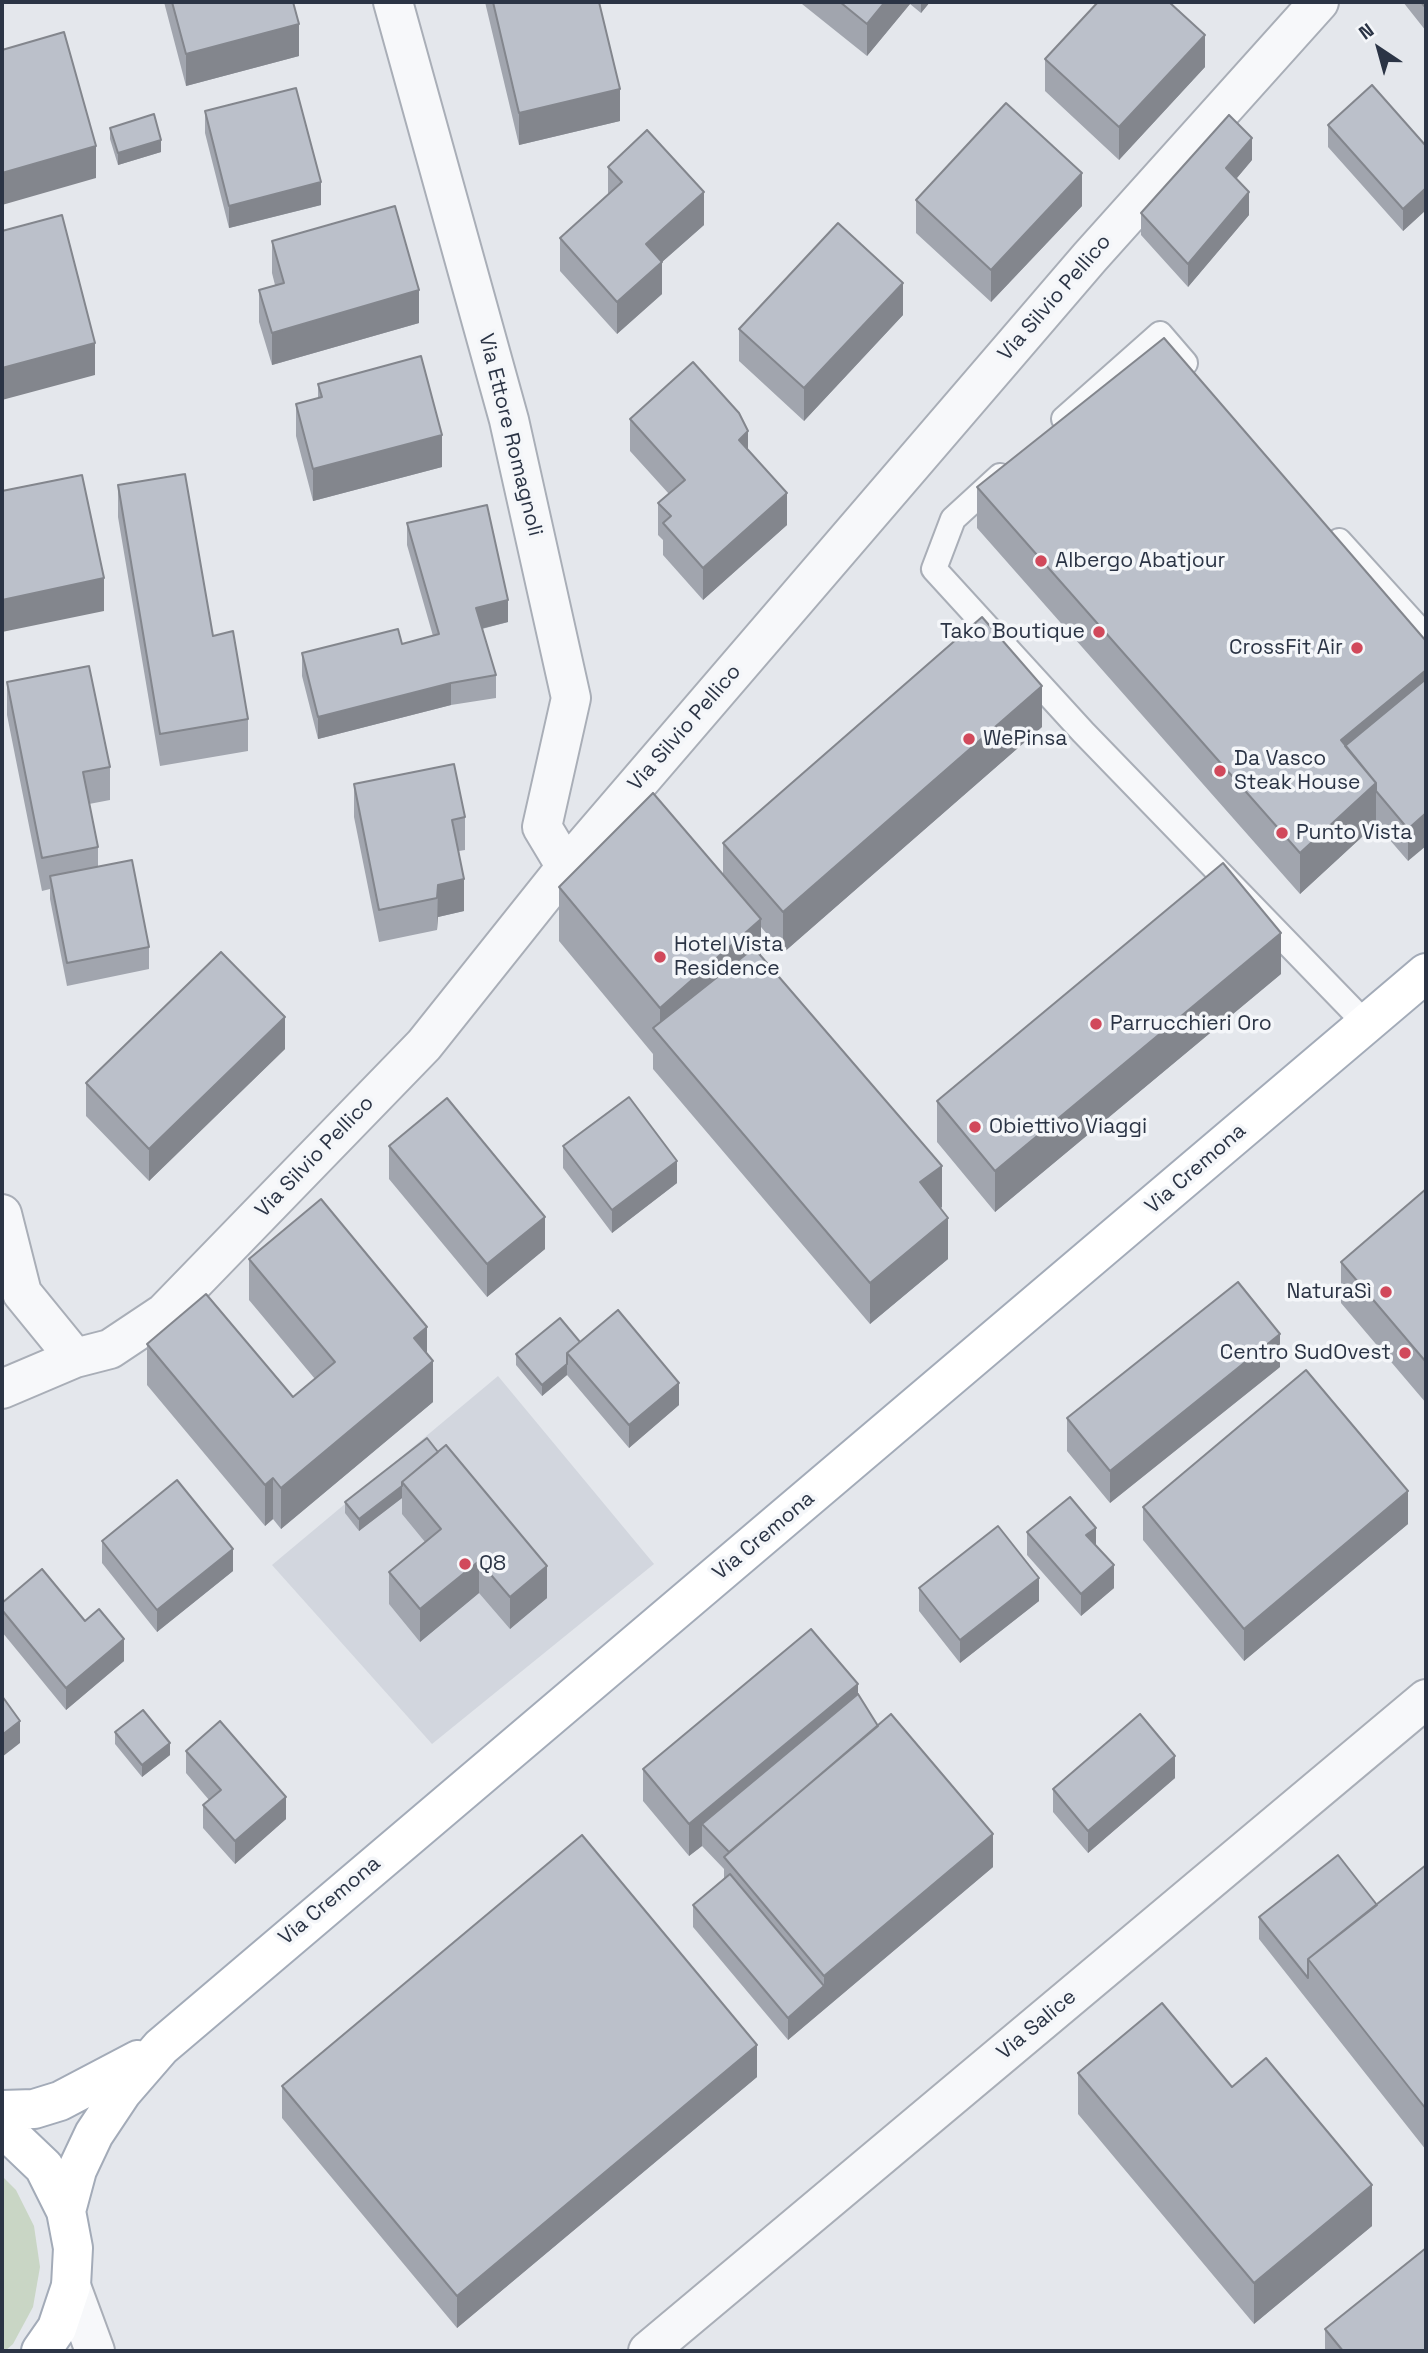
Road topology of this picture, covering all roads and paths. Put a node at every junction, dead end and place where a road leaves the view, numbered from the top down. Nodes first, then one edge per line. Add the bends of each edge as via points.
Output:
1 (393, 2) edge
2 (1319, 2) edge
3 (1203, 385) edge
4 (1046, 435) edge
5 (1015, 463) edge
6 (1320, 518) edge
7 (1426, 637) edge
8 (566, 867) junction
9 (1426, 972) edge
10 (1366, 1024) junction
11 (2, 1214) edge
12 (75, 1358) junction
13 (2, 1388) edge
14 (1426, 1699) edge
15 (161, 2047) junction
16 (2, 2110) edge
17 (2, 2127) edge
18 (66, 2211) junction
19 (71, 2286) junction
20 (41, 2351) edge
21 (95, 2351) edge
22 (648, 2351) edge

1 - 8 street, Via Ettore Romagnoli via 509,420 571,698 542,827
2 - 8 street, Via Silvio Pellico via 1090,257
3 - 4 lane via 1160,334
5 - 10 lane via 953,519 934,569 1083,732
6 - 7 lane
8 - 12 street, Via Silvio Pellico via 424,1045 164,1313 110,1349
9 - 10 main road, Via Cremona
10 - 15 main road, Via Cremona
11 - 12 street via 22,1293
12 - 13 street, Via Silvio Pellico
14 - 22 street, Via Salice
15 - 16 main road, Via Cremona via 60,2101 34,2109
15 - 18 main road, Via Cremona via 94,2134 77,2170
17 - 18 main road, Via Cremona via 44,2166
18 - 19 main road, Via Cremona via 73,2248
19 - 20 main road, Via Cremona via 57,2328
19 - 21 street

